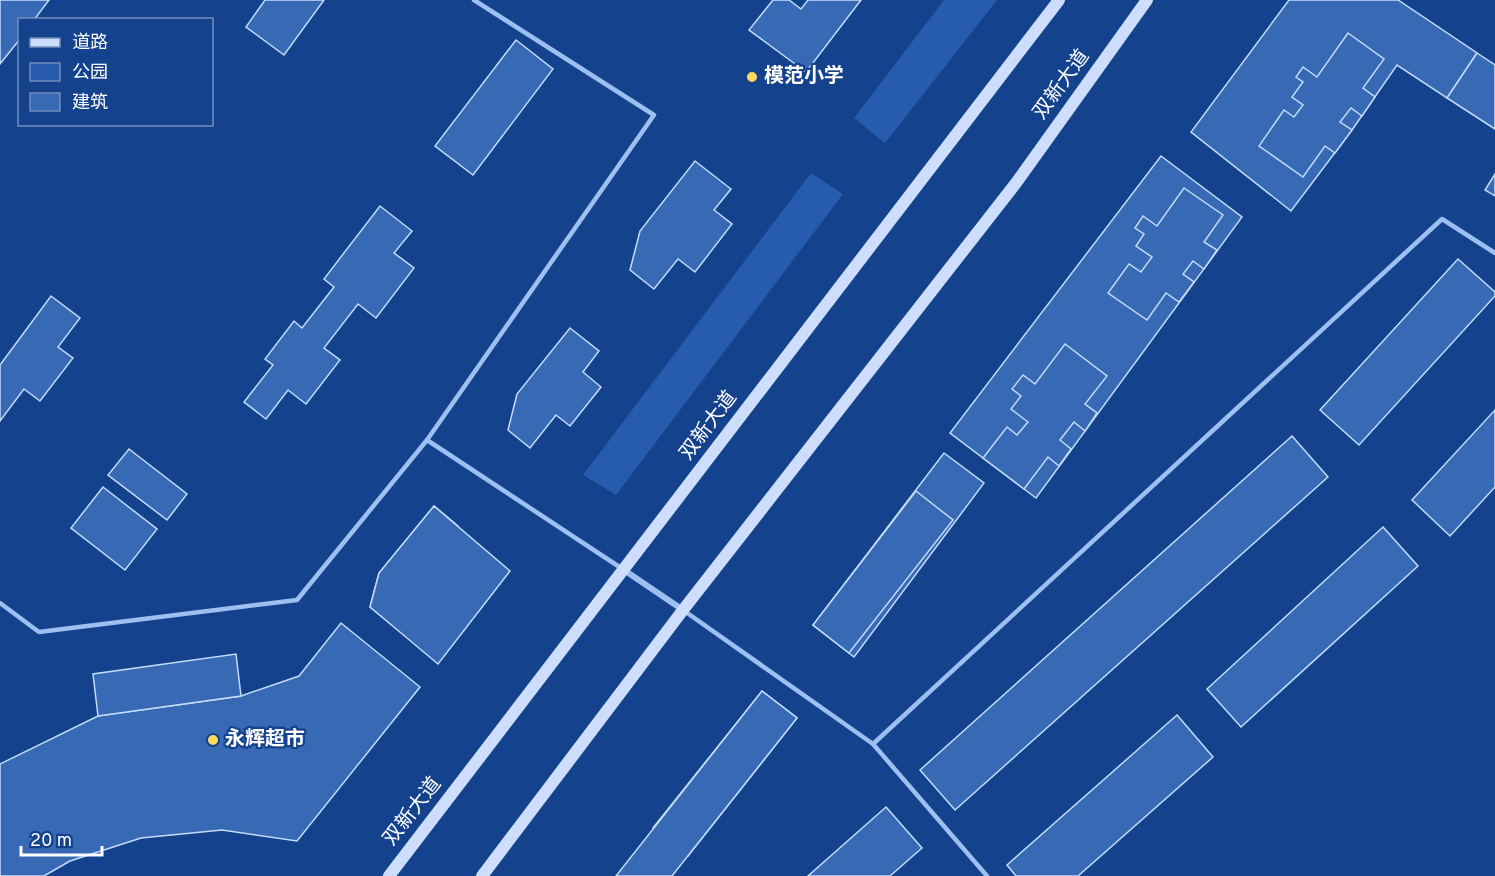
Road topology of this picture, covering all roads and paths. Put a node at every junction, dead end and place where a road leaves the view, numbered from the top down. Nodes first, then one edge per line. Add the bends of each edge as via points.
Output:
1 (474, 0) edge
2 (1059, 0) edge
3 (1147, 0) edge
4 (1495, 253) edge
5 (427, 440) junction
6 (624, 570) junction
7 (0, 603) edge
8 (683, 610) junction
9 (873, 744) junction
10 (389, 876) edge
11 (482, 876) edge
12 (987, 876) edge

1 - 5 lane via 654,115
2 - 6 main road, 双新大道
3 - 8 main road, 双新大道 via 1016,183
4 - 9 lane via 1442,219
5 - 6 lane
5 - 7 lane via 297,600 39,632
6 - 8 street
6 - 10 main road, 双新大道
8 - 9 lane
8 - 11 main road, 双新大道
9 - 12 lane

